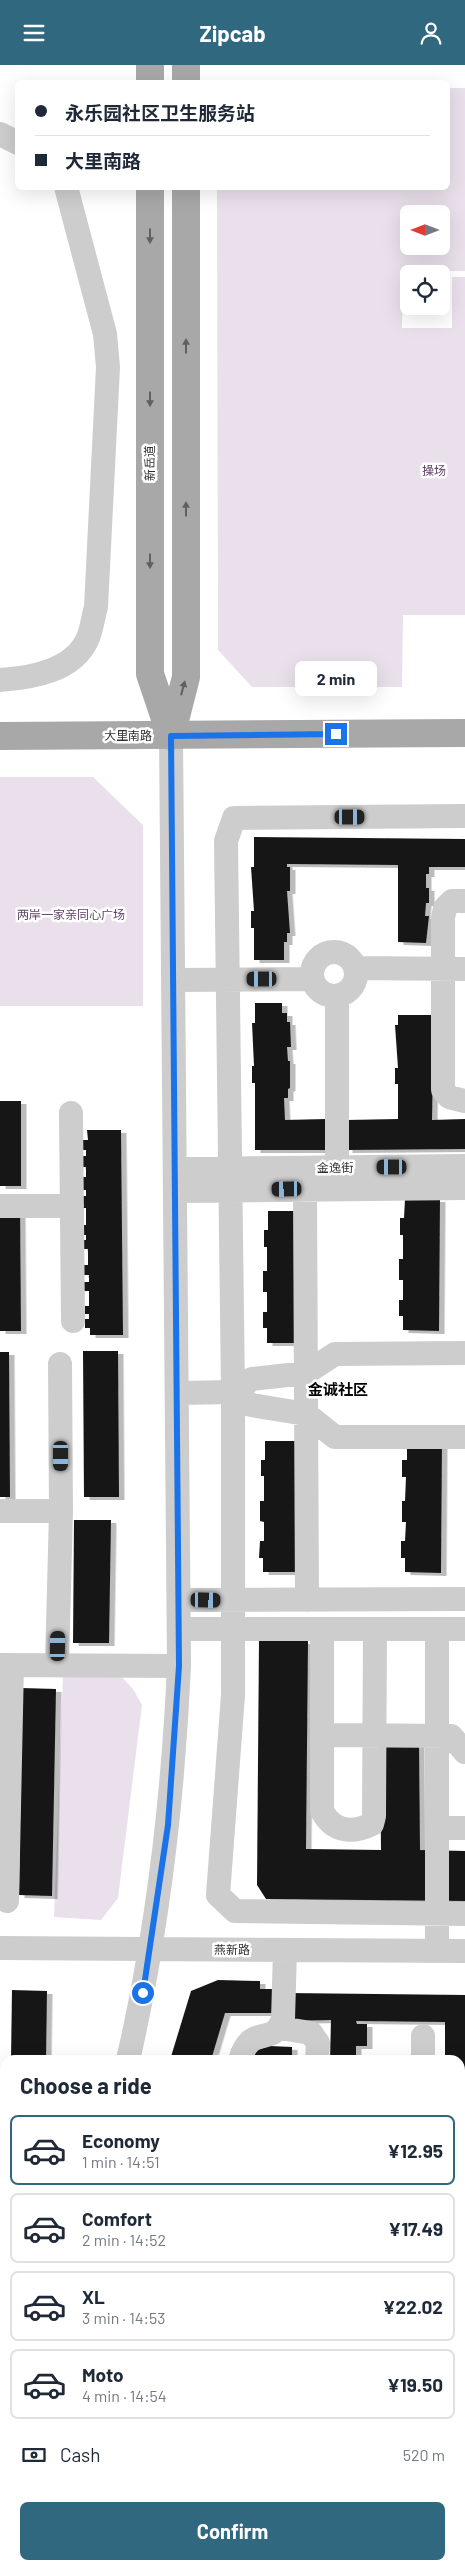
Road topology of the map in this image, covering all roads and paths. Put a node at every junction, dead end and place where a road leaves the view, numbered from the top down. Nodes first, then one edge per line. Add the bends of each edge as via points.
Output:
1 (150, 65) edge
2 (186, 65) edge
3 (150, 80) edge
4 (186, 80) edge
5 (0, 134) edge
6 (15, 142) edge
7 (67, 190) edge
8 (150, 190) edge
9 (186, 190) edge
10 (0, 679) edge
11 (465, 733) edge
12 (0, 736) edge
13 (171, 736) junction
14 (465, 816) edge
15 (465, 901) edge
16 (356, 968) junction
17 (454, 969) edge
18 (228, 979) junction
19 (312, 979) junction
20 (174, 980) junction
21 (337, 997) junction
22 (465, 1101) edge
23 (71, 1113) dead end
24 (465, 1167) edge
25 (337, 1168) junction
26 (231, 1179) junction
27 (176, 1180) junction
28 (465, 1188) edge
29 (305, 1189) junction
30 (0, 1206) edge
31 (72, 1206) junction
32 (73, 1321) dead end
33 (465, 1353) edge
34 (60, 1364) dead end
35 (306, 1373) junction
36 (234, 1392) junction
37 (178, 1393) junction
38 (306, 1414) junction
39 (465, 1437) edge
40 (0, 1511) edge
41 (61, 1511) junction
42 (465, 1599) edge
43 (180, 1600) junction
44 (232, 1600) junction
45 (307, 1600) junction
46 (180, 1629) junction
47 (232, 1629) junction
48 (322, 1629) junction
49 (375, 1629) junction
50 (437, 1629) junction
51 (465, 1629) edge
52 (6, 1665) edge
53 (57, 1665) junction
54 (179, 1666) junction
55 (322, 1735) junction
56 (374, 1735) junction
57 (437, 1735) junction
58 (465, 1752) edge
59 (437, 1828) junction
60 (465, 1828) edge
61 (7, 1901) dead end
62 (437, 1913) junction
63 (465, 1914) edge
64 (0, 1947) edge
65 (151, 1950) junction
66 (285, 1951) junction
67 (437, 1951) junction
68 (465, 1951) edge
69 (280, 2027) junction
70 (423, 2036) dead end
71 (129, 2055) edge
72 (242, 2055) edge
73 (317, 2055) edge
74 (423, 2055) edge

1 - 3 main road
2 - 4 main road
5 - 6 street
7 - 10 street via 104,334 108,367 96,607 88,639 68,662 42,675
8 -> 13 main road, 新岳道 via 150,674
13 -> 9 main road, 新岳道 via 186,677
11 - 13 main road, 大里南路
12 - 13 main road, 大里南路
13 - 20 street, 新岳道
14 - 18 street via 234,819 226,841
15 - 17 street via 452,901 445,909
16 - 17 street
16 - 19 street via 353,961 340,953 325,954 314,964
16 - 21 street via 355,983 344,995
17 - 22 street via 443,1090 449,1097
18 - 19 street
18 - 20 street
18 - 26 street
19 - 21 street via 324,995
20 - 27 street, 新岳道
21 - 25 street
23 - 31 street
24 - 25 street, 金逸街
25 - 26 street, 金逸街
26 - 27 street, 金逸街
26 - 29 street
26 - 36 street
27 - 37 street, 新岳道
28 - 29 street
29 - 35 street
30 - 31 street
31 - 32 street
33 - 35 street via 335,1354
34 - 41 street
35 - 36 street via 252,1379
35 - 38 street
36 - 37 street
36 - 38 street via 251,1405
36 - 44 street
37 - 43 street, 新岳道
38 - 39 street via 335,1437
38 - 45 street
40 - 41 street
41 - 53 street
42 - 45 street
43 - 44 street
43 - 46 street, 新岳道
44 - 45 street
44 - 47 street
46 - 47 street
46 - 54 street, 新岳道
47 - 48 street
47 - 62 street via 233,1695 218,1895 235,1911
48 - 49 street
48 - 55 street
49 - 50 street
49 - 56 street
50 - 51 street
50 - 57 street
52 - 53 street
52 - 61 street
53 - 54 street
54 - 65 street, 新岳道 via 168,1825
55 - 56 street
55 - 56 street via 322,1811 328,1823 336,1829 363,1829 372,1824
56 - 57 street
57 - 58 street via 450,1735
57 - 59 street
59 - 60 street
59 - 62 street
62 - 63 street
62 - 67 street
64 - 65 street, 燕新路
65 - 66 street, 燕新路
65 - 71 street, 新岳道
66 - 67 street, 燕新路
66 - 69 street
67 - 68 street, 燕新路
69 - 72 street via 274,2033 249,2041
69 - 73 street via 311,2033 318,2043
70 - 74 street

